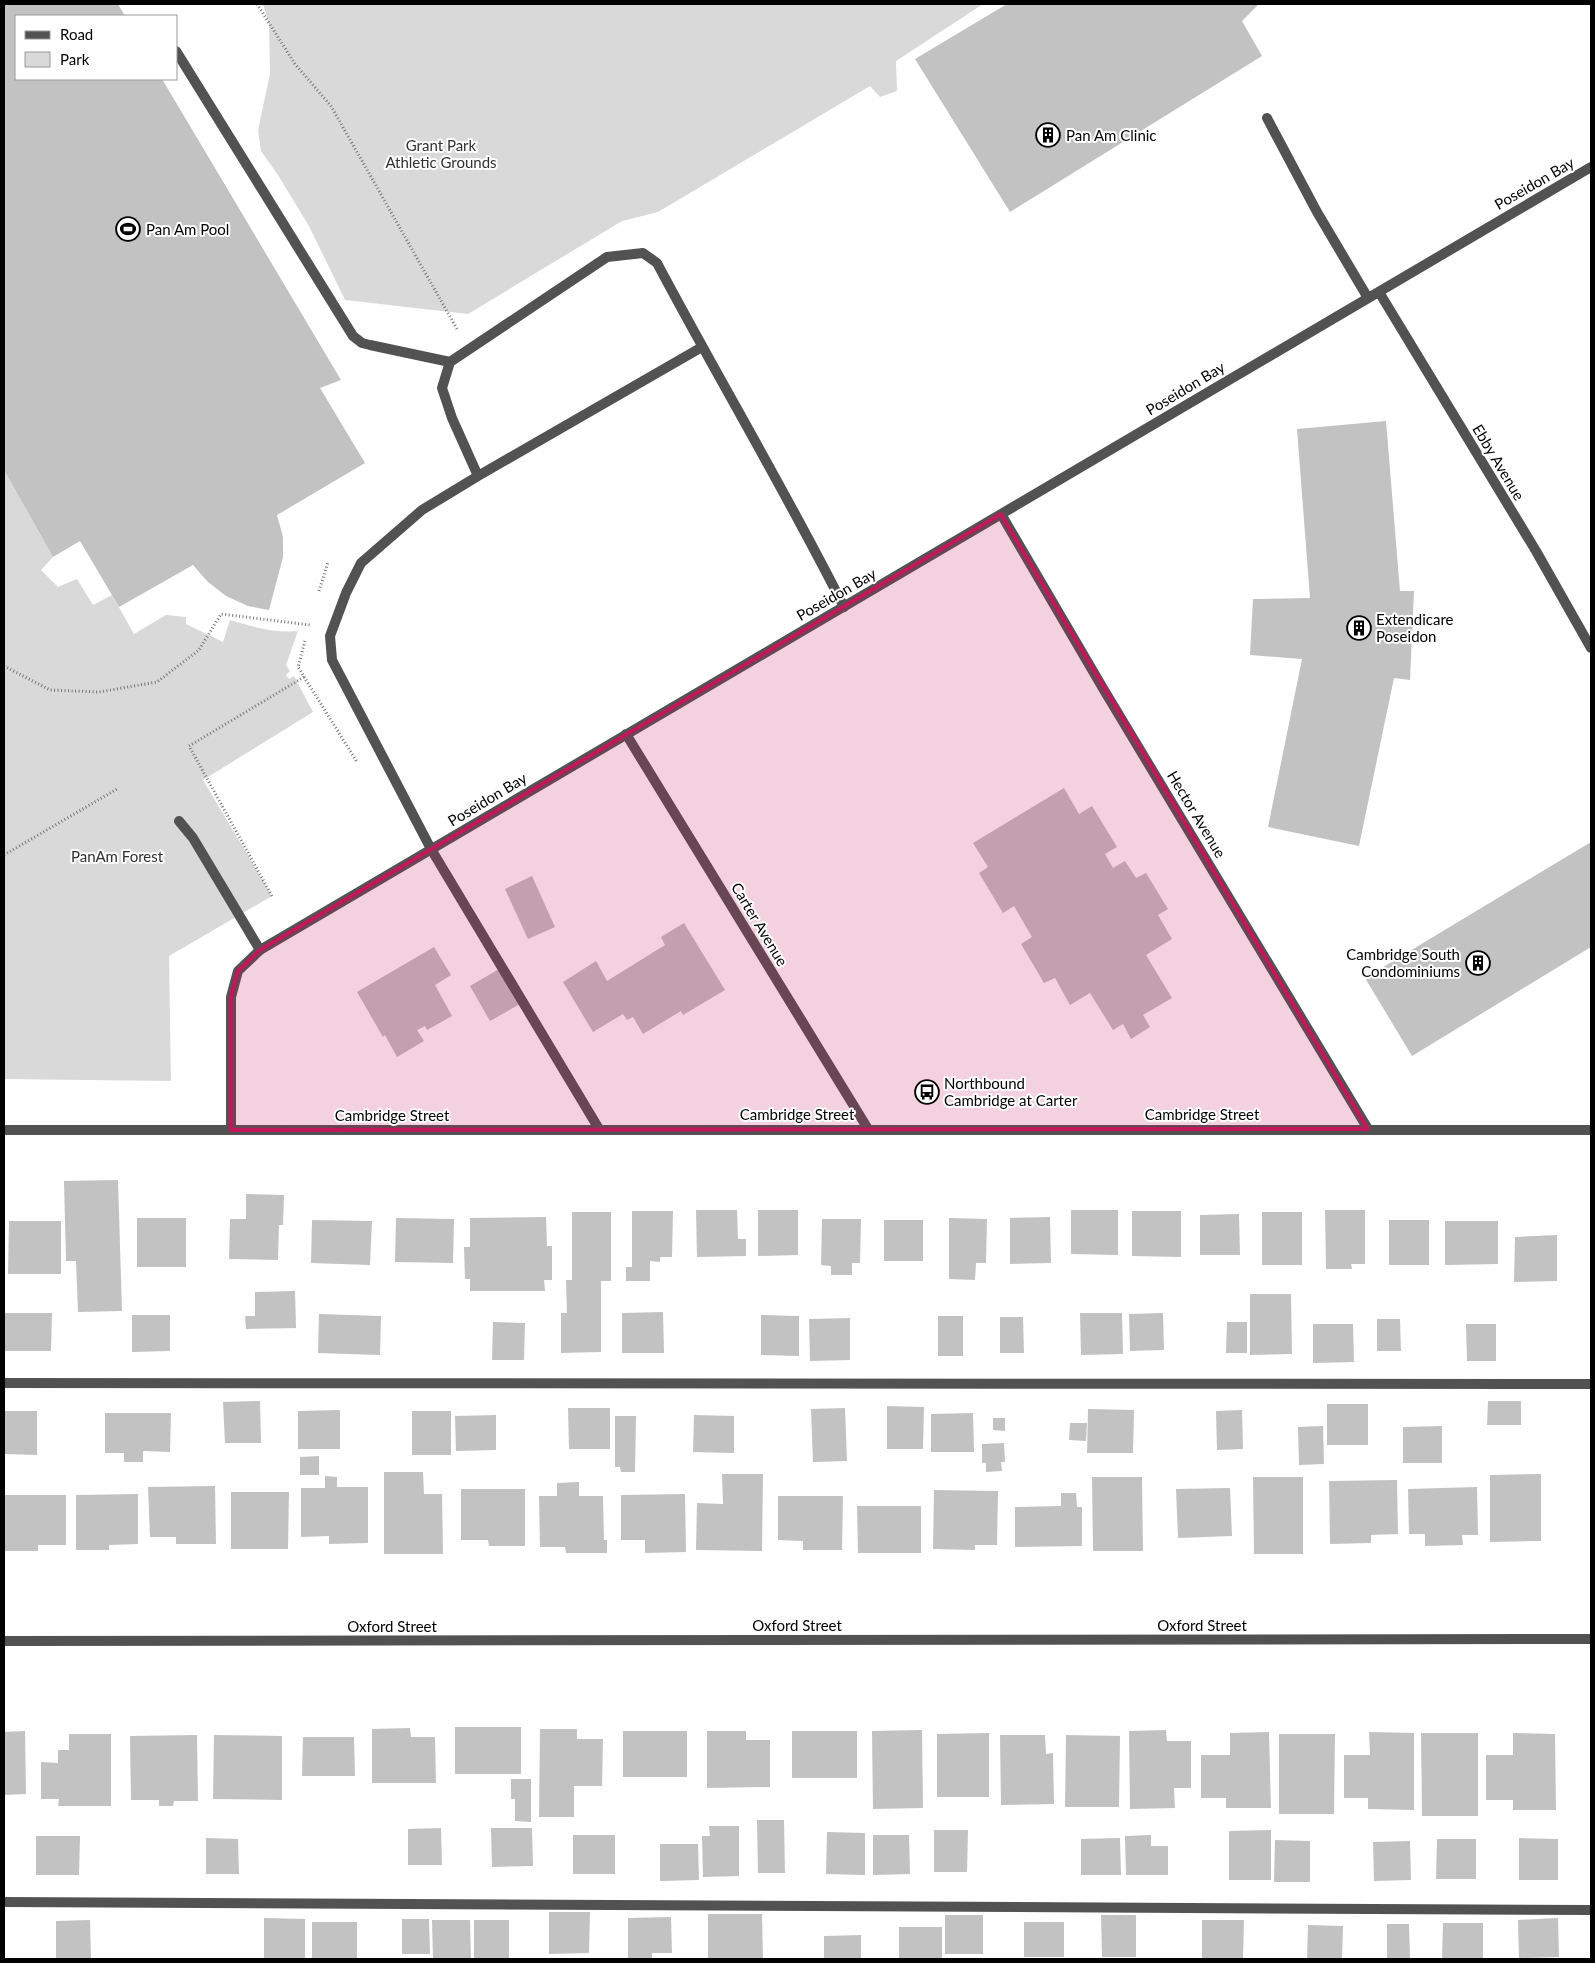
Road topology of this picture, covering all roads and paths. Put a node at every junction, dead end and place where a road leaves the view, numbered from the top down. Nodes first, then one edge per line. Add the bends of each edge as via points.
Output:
1 (257, 4) edge
2 (178, 54) edge
3 (1267, 118) dead end
4 (1591, 167) edge
5 (1378, 292) junction
6 (1368, 298) junction
7 (458, 330) dead end
8 (702, 347) junction
9 (450, 362) junction
10 (478, 476) junction
11 (1002, 514) junction
12 (844, 607) junction
13 (310, 625) dead end
14 (1591, 648) edge
15 (4, 666) edge
16 (304, 677) dead end
17 (626, 734) junction
18 (117, 788) dead end
19 (179, 821) dead end
20 (432, 849) junction
21 (4, 856) edge
22 (272, 896) dead end
23 (260, 950) junction
24 (598, 1129) junction
25 (868, 1129) junction
26 (1368, 1129) junction
27 (4, 1130) edge
28 (231, 1130) junction
29 (1591, 1130) edge
30 (4, 1383) edge
31 (1591, 1384) edge
32 (1591, 1640) edge
33 (4, 1641) edge
34 (4, 1902) edge
35 (1591, 1910) edge

1 - 7 path via 296,64 331,106
2 - 9 street via 353,336 362,343
3 - 6 street
4 - 5 street, Poseidon Bay
5 - 6 street, Poseidon Bay
5 - 14 street, Ebby Avenue via 1536,551
6 - 11 street, Poseidon Bay
8 - 9 street via 657,263 643,253 608,257
8 - 10 street
8 - 12 street via 794,510
9 - 10 street via 442,388
10 - 20 street via 422,510 361,563 330,636 332,660
11 - 12 street, Poseidon Bay
11 - 26 street, Hector Avenue
12 - 17 street, Poseidon Bay
13 - 15 path via 221,614 199,650 156,682 99,692 50,690
16 - 22 path via 189,746
17 - 20 street, Poseidon Bay
17 - 25 street, Carter Avenue
18 - 21 path
19 - 23 street via 193,838
20 - 23 street, Poseidon Bay
20 - 24 street
23 - 28 street, Poseidon Bay via 238,971 230,997
24 - 25 street, Cambridge Street
24 - 28 street, Cambridge Street
25 - 26 street, Cambridge Street
26 - 29 street, Cambridge Street
27 - 28 street, Cambridge Street
30 - 31 street
32 - 33 street, Oxford Street
34 - 35 street

